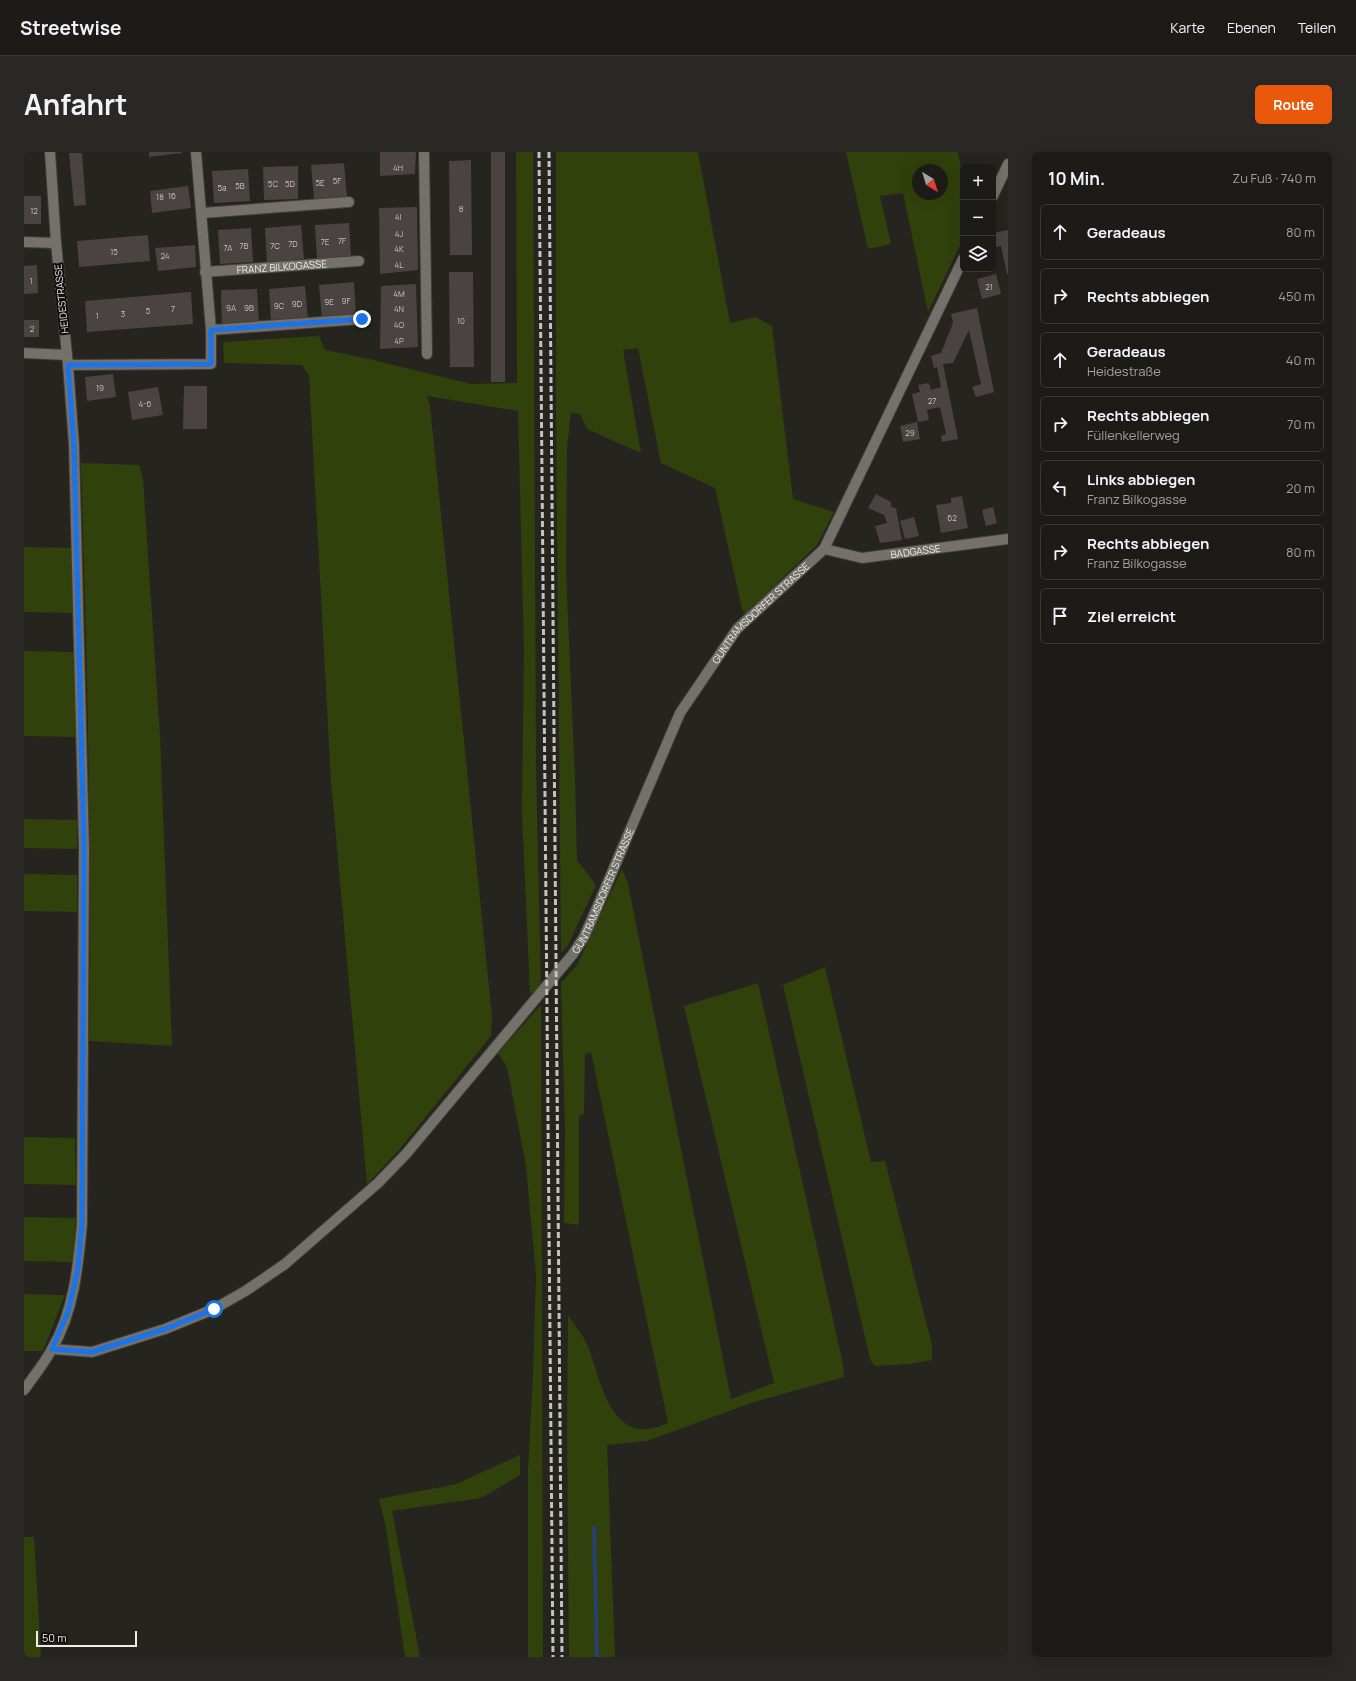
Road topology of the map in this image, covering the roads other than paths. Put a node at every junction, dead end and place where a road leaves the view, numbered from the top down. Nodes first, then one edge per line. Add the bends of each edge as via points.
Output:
1 (50, 152) edge
2 (196, 152) edge
3 (424, 152) edge
4 (1008, 164) edge
5 (996, 190) edge
6 (349, 202) dead end
7 (202, 213) junction
8 (24, 242) edge
9 (56, 243) junction
10 (359, 261) dead end
11 (960, 265) edge
12 (205, 272) junction
13 (362, 319) dead end
14 (211, 330) junction
15 (24, 353) edge
16 (427, 354) dead end
17 (68, 360) junction
18 (1008, 539) edge
19 (824, 548) junction
20 (52, 1349) junction
21 (24, 1390) edge

1 - 9 street, HEIDESTRASSE
2 - 7 street
3 - 16 street
4 - 5 street
6 - 7 street
7 - 12 street
8 - 9 street
9 - 17 street, HEIDESTRASSE
10 - 12 street, FRANZ BILKOGASSE
11 - 19 street, GUNTRAMSDORFER STRASSE
12 - 14 street
13 - 14 street
14 - 17 street via 211,364
15 - 17 street
17 - 20 street, HEIDESTRASSE via 74,445 84,848 82,1224 78,1269 68,1312
18 - 19 street, BADGASSE via 862,558
19 - 20 street, GUNTRAMSDORFER STRASSE via 737,629 680,713 584,936 573,954 406,1154 368,1193 285,1264 214,1309 165,1329 92,1352
20 - 21 street, HEIDESTRASSE

